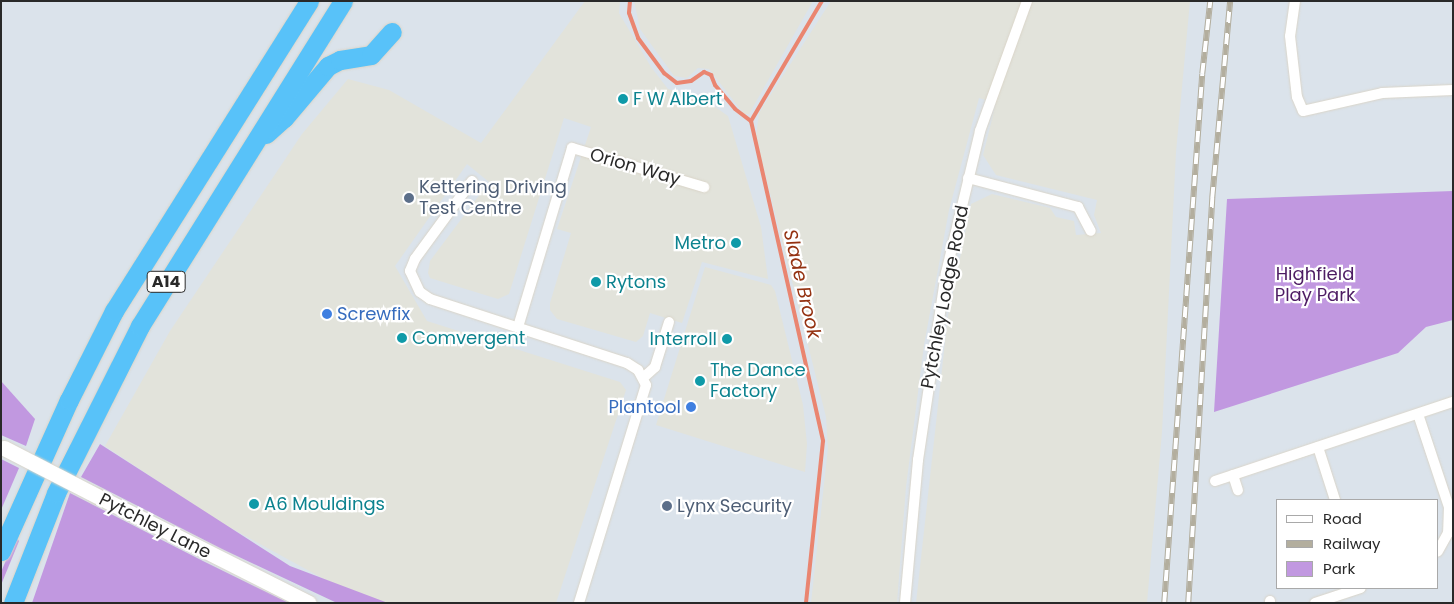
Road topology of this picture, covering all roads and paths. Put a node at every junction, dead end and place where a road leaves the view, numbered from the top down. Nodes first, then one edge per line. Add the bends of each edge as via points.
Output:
1 (309, 1) edge
2 (343, 1) edge
3 (1027, 1) edge
4 (1295, 1) edge
5 (392, 32) dead end
6 (1453, 90) edge
7 (250, 148) junction
8 (968, 178) junction
9 (472, 181) dead end
10 (704, 187) dead end
11 (1091, 230) dead end
12 (668, 322) dead end
13 (518, 327) junction
14 (644, 377) junction
15 (1453, 402) edge
16 (1418, 414) junction
17 (1318, 447) junction
18 (2, 448) edge
19 (1233, 475) junction
20 (1215, 481) dead end
21 (1238, 490) dead end
22 (1335, 499) edge
23 (1439, 549) edge
24 (1, 551) edge
25 (1358, 589) edge
26 (13, 603) edge
27 (309, 603) edge
28 (579, 603) edge
29 (905, 603) edge
30 (1315, 603) edge

1 - 24 highway, A14 via 114,311 69,400
2 - 7 highway, A14
3 - 8 street, Pytchley Lodge Road via 980,131
4 - 6 street via 1290,36 1297,97 1303,111 1382,93
5 - 7 highway via 371,55 340,60 328,66 284,118
7 - 26 highway, A14 via 140,326 99,403 56,493
8 - 11 street via 1078,207
8 - 29 street, Pytchley Lodge Road via 946,273 928,387
9 - 13 street via 415,259 410,271 414,284 430,299
10 - 13 street, Orion Way via 572,148
12 - 14 street via 655,367
13 - 14 street via 627,363
14 - 28 street via 647,392
15 - 16 street
16 - 17 street
16 - 23 street via 1449,506 1448,533
17 - 19 street
17 - 22 street
18 - 27 street, Pytchley Lane, bridge
19 - 20 street
19 - 21 street
25 - 30 street

